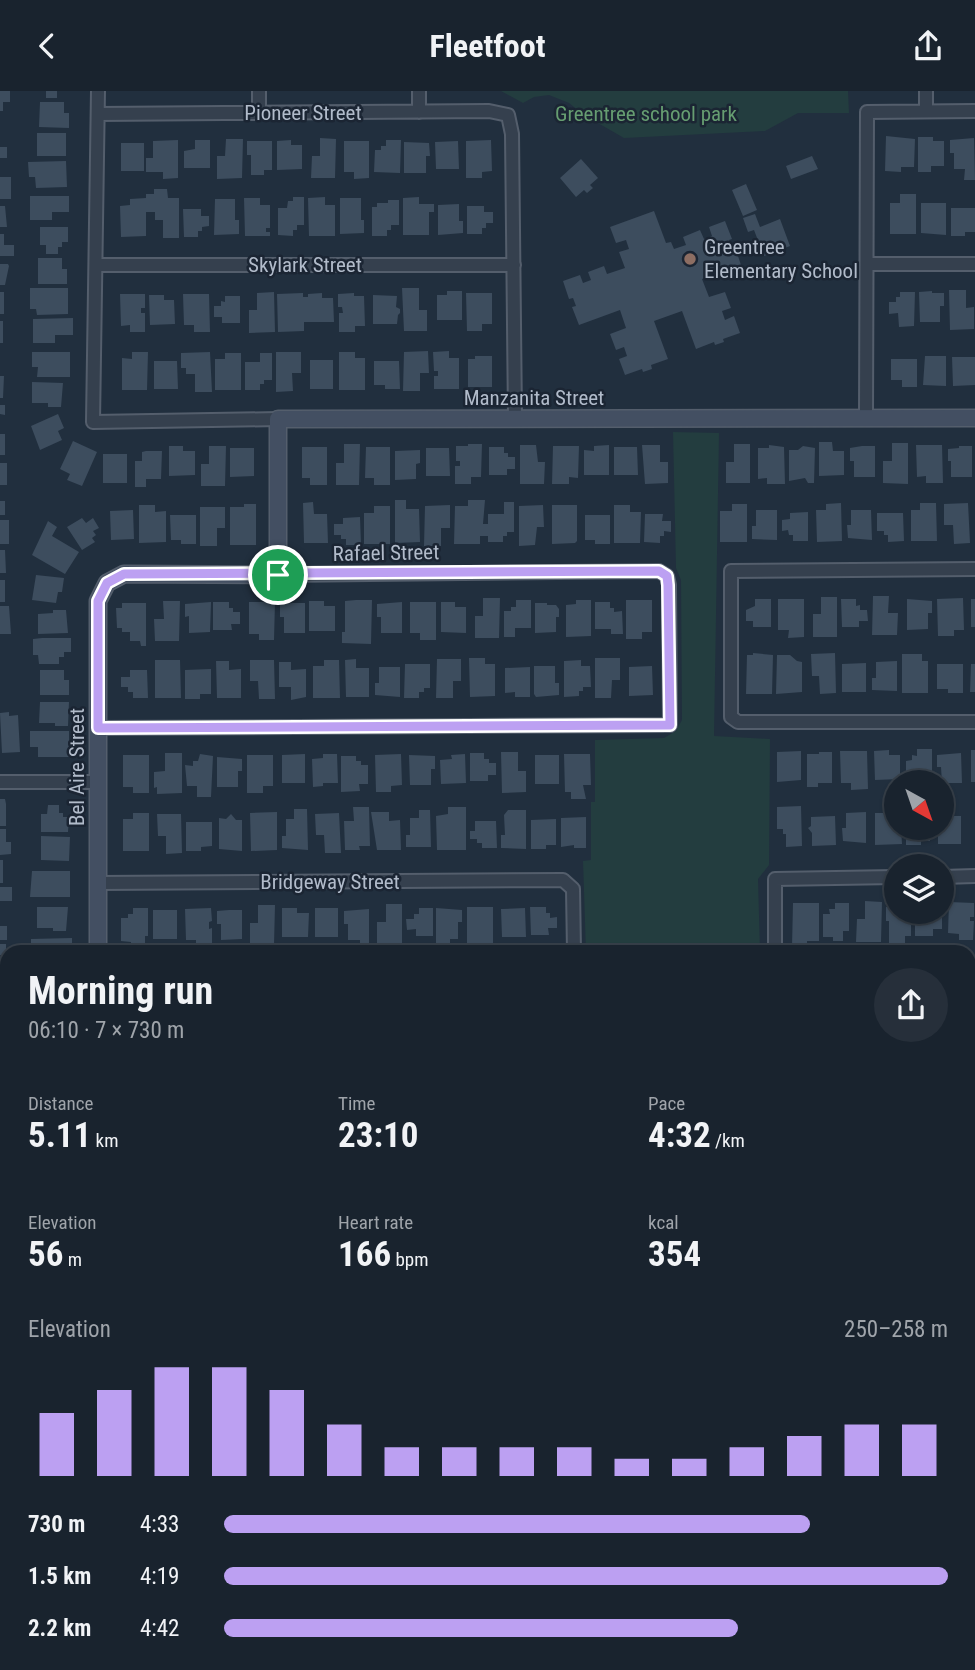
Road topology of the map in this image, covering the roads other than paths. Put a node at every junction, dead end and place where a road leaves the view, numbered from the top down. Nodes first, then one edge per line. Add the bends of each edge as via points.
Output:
1 (98, 91) edge
2 (259, 91) edge
3 (419, 91) edge
4 (926, 91) edge
5 (926, 111) junction
6 (975, 111) edge
7 (419, 112) junction
8 (259, 113) junction
9 (98, 114) junction
10 (867, 264) junction
11 (975, 264) edge
12 (96, 265) junction
13 (514, 265) junction
14 (866, 418) junction
15 (975, 418) edge
16 (278, 419) junction
17 (515, 419) junction
18 (975, 569) edge
19 (278, 575) junction
20 (107, 583) joint
21 (975, 722) edge
22 (98, 728) junction
23 (0, 782) edge
24 (98, 782) junction
25 (975, 876) edge
26 (884, 877) edge
27 (954, 877) edge
28 (98, 883) junction
29 (98, 945) edge
30 (575, 945) edge
31 (775, 945) edge

1 - 9 street
2 - 8 street
3 - 7 street
4 - 5 street
5 - 6 street
5 - 10 street via 867,112
7 - 8 street, Pioneer Street
7 - 13 street, Pioneer Street via 508,115
8 - 9 street, Pioneer Street
9 - 12 street
10 - 11 street
10 - 14 street
12 - 13 street, Skylark Street
12 - 16 street, Manzanita Street via 93,422
13 - 17 street
14 - 15 street, Manzanita Street
14 - 17 street, Manzanita Street
16 - 17 street, Manzanita Street
16 - 19 street
18 - 21 street via 731,571 731,717 738,722
19 - 20 street, Rafael Street via 124,574
19 - 22 street, Rafael Street via 659,571 667,576 670,725
20 - 22 street, Bel Aire Street via 98,601
22 - 24 street, Bel Aire Street
23 - 24 street
24 - 28 street, Bel Aire Street
25 - 27 street
26 - 31 street via 775,879
28 - 29 street, Bel Aire Street
28 - 30 street, Bridgeway Street via 563,880 573,889

